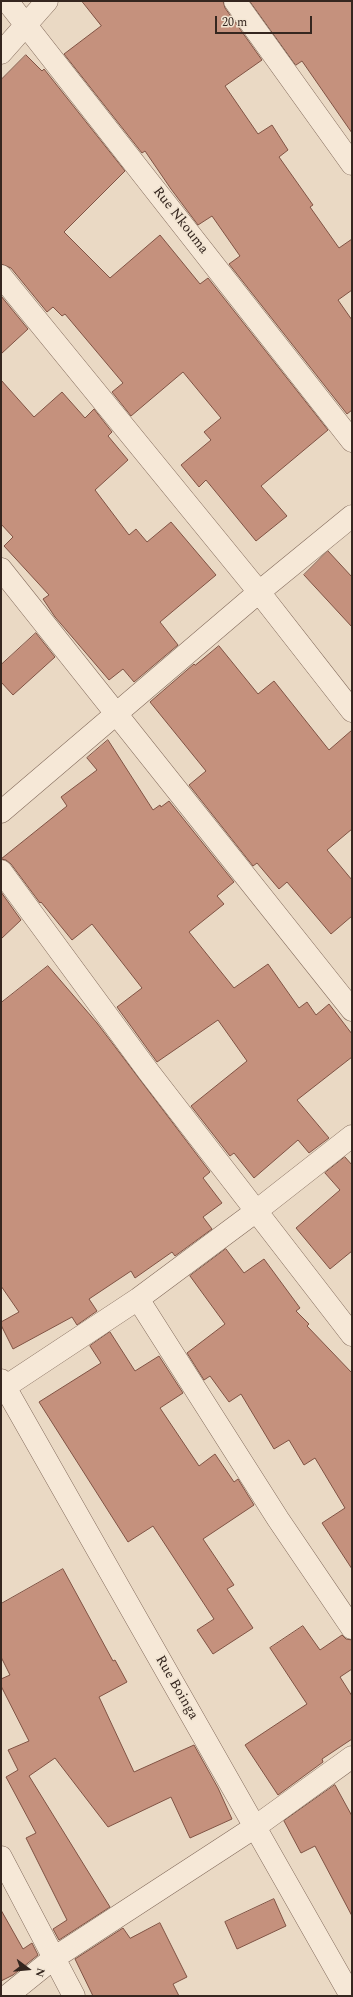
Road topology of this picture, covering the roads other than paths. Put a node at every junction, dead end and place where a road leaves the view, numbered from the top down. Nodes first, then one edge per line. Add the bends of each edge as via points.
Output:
1 (7, 1) edge
2 (47, 1) edge
3 (235, 1) edge
4 (25, 24) junction
5 (1, 52) edge
6 (352, 164) edge
7 (1, 276) edge
8 (352, 441) edge
9 (352, 516) edge
10 (1, 569) edge
11 (259, 592) junction
12 (352, 711) edge
13 (116, 715) junction
14 (1, 812) edge
15 (1, 871) edge
16 (352, 1010) edge
17 (352, 1136) edge
18 (255, 1212) junction
19 (138, 1299) junction
20 (352, 1334) edge
21 (3, 1384) edge
22 (352, 1628) edge
23 (352, 1757) edge
24 (254, 1827) junction
25 (1, 1858) edge
26 (54, 1958) junction
27 (7, 1996) edge
28 (74, 1996) edge
29 (351, 1996) edge

1 - 4 street, Rue Nkouma
2 - 4 street
3 - 6 street
4 - 5 street
4 - 8 street, Rue Nkouma
7 - 11 street
9 - 11 street
10 - 13 street
11 - 12 street
11 - 13 street
13 - 14 street
13 - 16 street
15 - 18 street
17 - 18 street
18 - 19 street
18 - 20 street
19 - 21 street
19 - 22 street via 278,1519
21 - 24 street, Rue Boinga
23 - 24 street
24 - 26 street
24 - 29 street, Rue Boinga
25 - 26 street
26 - 27 street
26 - 28 street

